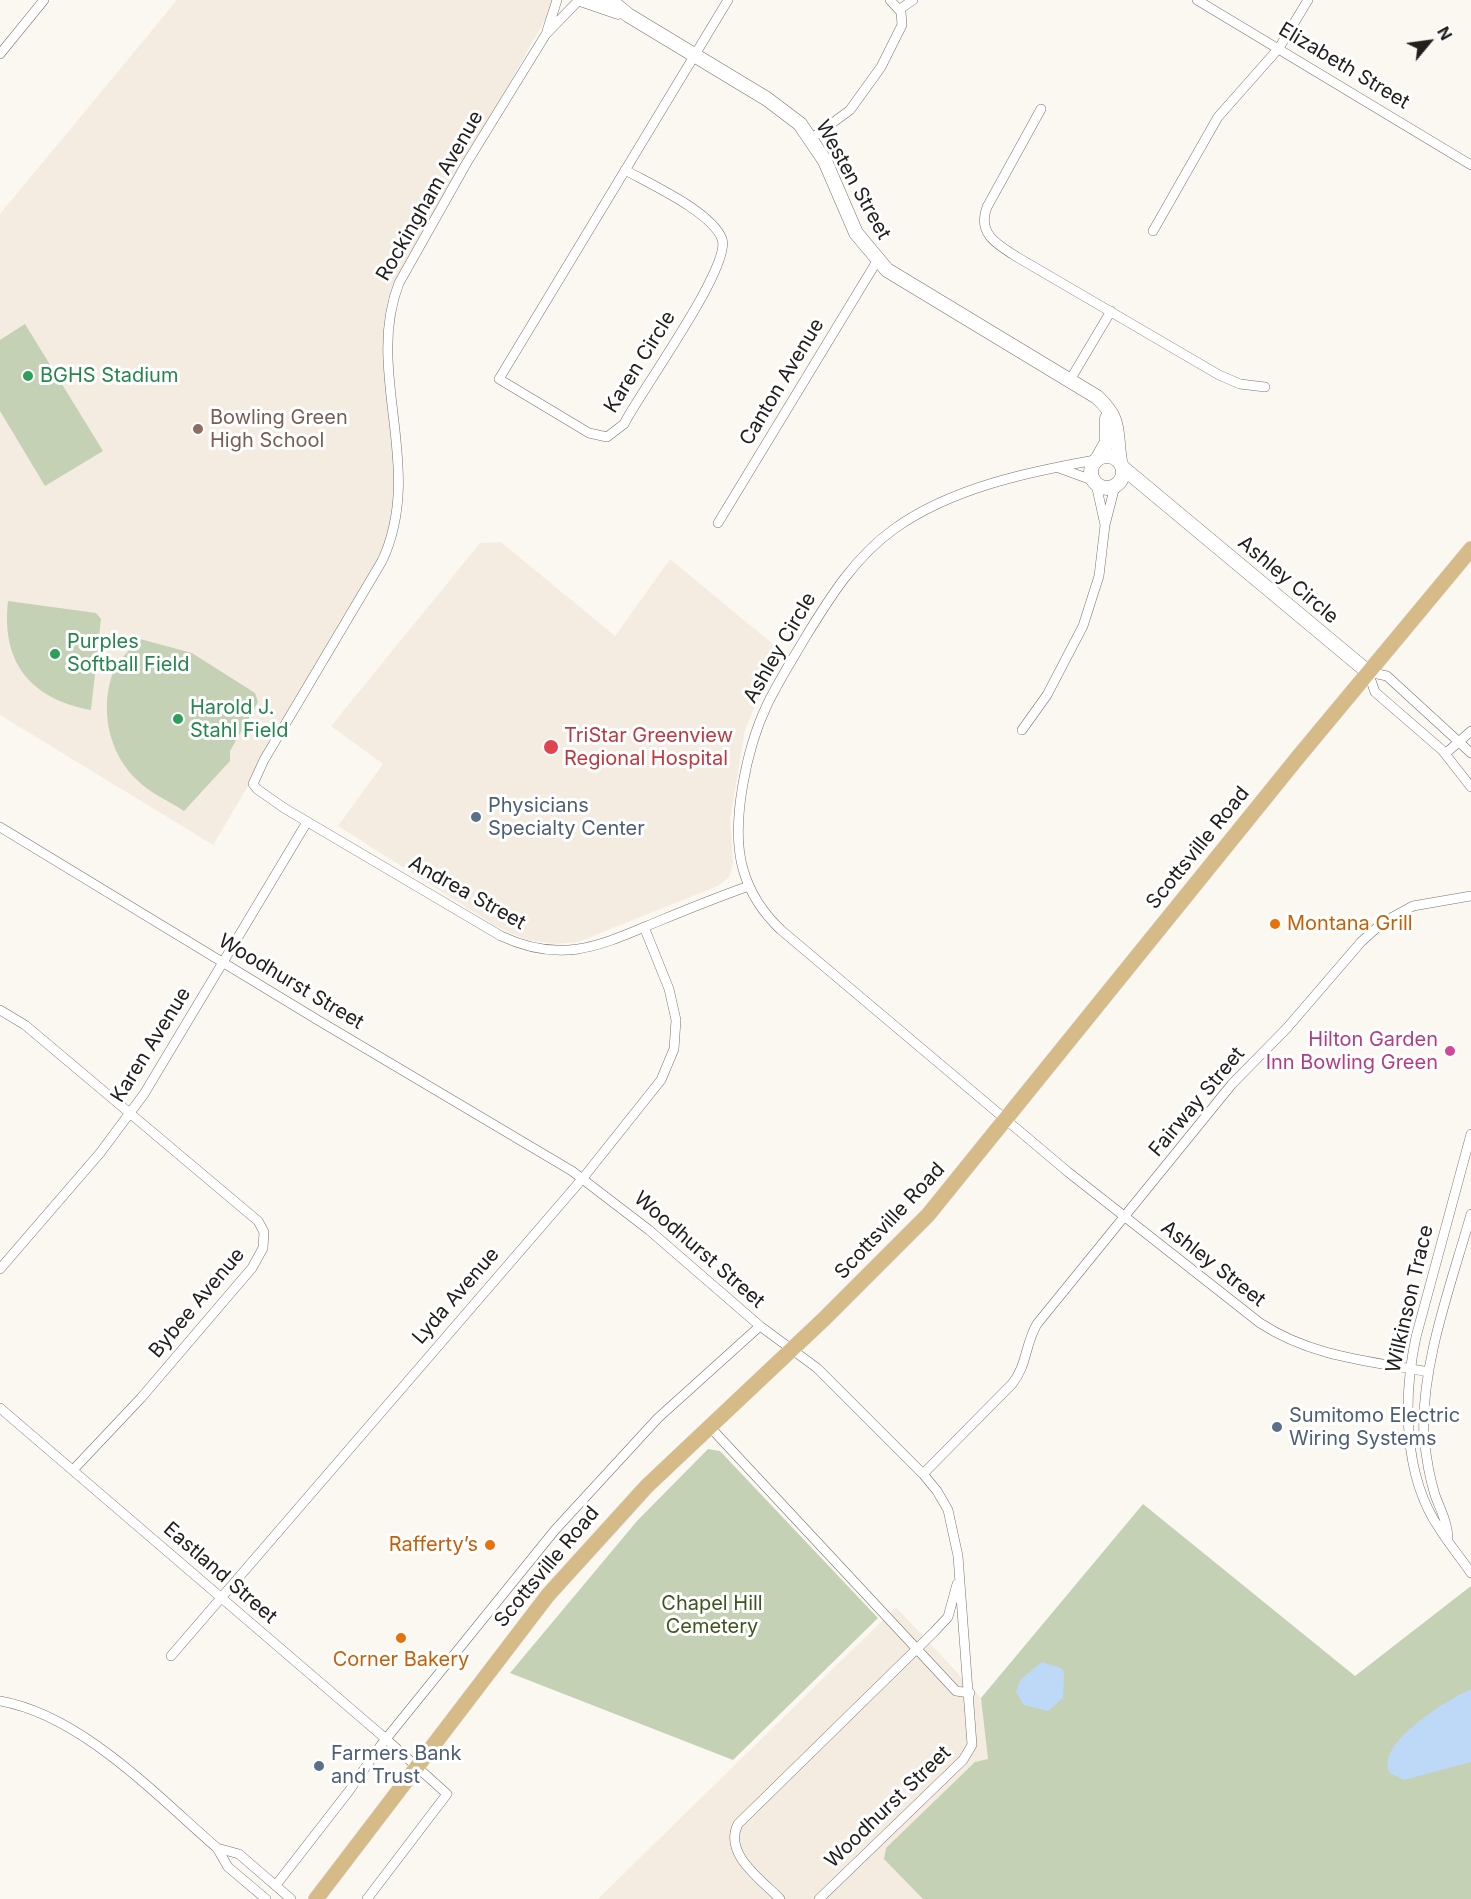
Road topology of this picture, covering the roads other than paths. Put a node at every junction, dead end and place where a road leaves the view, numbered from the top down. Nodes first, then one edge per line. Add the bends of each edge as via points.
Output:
1 (44, 0) edge
2 (557, 0) edge
3 (581, 0) edge
4 (610, 0) edge
5 (728, 0) edge
6 (890, 0) edge
7 (913, 0) edge
8 (1197, 0) edge
9 (1308, 0) edge
10 (900, 9) junction
11 (628, 15) junction
12 (546, 34) junction
13 (1279, 48) junction
14 (0, 54) edge
15 (696, 55) junction
16 (1041, 110) dead end
17 (812, 138) junction
18 (1471, 165) edge
19 (625, 170) junction
20 (1153, 231) dead end
21 (877, 261) junction
22 (1111, 311) junction
23 (1070, 380) junction
24 (1265, 387) dead end
25 (1104, 404) junction
26 (1097, 459) junction
27 (1121, 464) junction
28 (1059, 468) junction
29 (1094, 482) junction
30 (1116, 486) junction
31 (1156, 495) junction
32 (718, 523) dead end
33 (1105, 525) junction
34 (1471, 549) edge
35 (1368, 672) junction
36 (1022, 730) dead end
37 (1471, 731) edge
38 (1460, 740) junction
39 (1471, 753) edge
40 (1446, 754) junction
41 (253, 784) joint
42 (1471, 787) edge
43 (307, 822) junction
44 (0, 827) edge
45 (748, 886) junction
46 (1471, 896) edge
47 (644, 927) junction
48 (224, 963) junction
49 (0, 1010) edge
50 (131, 1113) junction
51 (1007, 1119) junction
52 (1471, 1134) edge
53 (583, 1178) junction
54 (1471, 1214) edge
55 (1125, 1218) junction
56 (0, 1269) edge
57 (759, 1326) junction
58 (793, 1348) junction
59 (1410, 1369) junction
60 (1429, 1372) junction
61 (0, 1408) edge
62 (709, 1426) junction
63 (73, 1470) junction
64 (923, 1474) junction
65 (1448, 1539) junction
66 (959, 1570) junction
67 (1471, 1573) edge
68 (221, 1597) junction
69 (918, 1649) junction
70 (171, 1656) dead end
71 (970, 1693) junction
72 (0, 1701) edge
73 (386, 1739) junction
74 (417, 1765) junction
75 (217, 1848) junction
76 (276, 1885) junction
77 (266, 1899) edge
78 (291, 1899) edge
79 (316, 1899) edge
80 (367, 1899) edge
81 (780, 1899) edge
82 (819, 1899) edge

1 - 14 street
2 - 12 street, Rockingham Avenue
3 - 11 street, Westen Street
3 - 12 street, Rockingham Avenue
4 - 11 street, Westen Street
5 - 15 street
6 - 10 street
7 - 10 street
8 - 13 street, Elizabeth Street
9 - 13 street
10 - 17 street via 903,20 899,36 869,86 850,110
11 - 15 street, Westen Street
12 - 41 street, Rockingham Avenue via 399,283 390,312 388,339 400,477 393,533 382,561
13 - 18 street, Elizabeth Street
13 - 20 street via 1218,117
15 - 17 street, Westen Street via 790,115
15 - 19 street, Karen Circle
16 - 22 street via 987,207 984,228 1007,251
17 - 21 street, Westen Street via 856,233
19 - 19 street, Karen Circle via 499,379 589,433 607,437 624,424 711,282 723,249 719,234 699,214
21 - 23 street, Westen Street via 923,293
21 - 32 street, Canton Avenue
22 - 23 street
22 - 24 street via 1219,375 1240,384
23 - 25 street, Westen Street
25 - 26 street via 1109,432
25 - 27 street, Westen Street via 1116,420
26 - 27 street via 1107,455
26 - 28 street, Ashley Circle
26 - 29 street via 1091,469
27 - 30 street via 1122,479
27 - 31 street, Ashley Circle
28 - 29 street
28 - 45 street, Ashley Circle via 1018,477 929,508 888,534 851,569 787,668 755,733 745,776 739,843
29 - 30 street via 1105,488
29 - 33 street
30 - 31 street, Ashley Circle
30 - 33 street
31 - 35 street, Ashley Circle
33 - 36 street via 1099,576 1083,626 1047,695
34 - 35 main road, Scottsville Road
35 - 38 street via 1388,676
35 - 40 street via 1375,692
35 - 51 main road, Scottsville Road
37 - 38 street
38 - 39 street
38 - 40 street
40 - 42 street
41 - 43 street, Andrea Street
43 - 47 street, Andrea Street via 524,946 574,951
43 - 48 street, Karen Avenue
44 - 48 street, Woodhurst Street
45 - 47 street, Andrea Street
45 - 51 street, Ashley Circle via 781,930
46 - 55 street, Fairway Street via 1413,906 1371,932 1232,1084
47 - 53 street, Lyda Avenue via 672,999 676,1020 674,1049 654,1091
48 - 50 street, Karen Avenue
48 - 53 street, Woodhurst Street
49 - 50 street, Bybee Avenue via 25,1025
50 - 56 street, Karen Avenue
50 - 63 street, Bybee Avenue via 258,1221 264,1232 263,1248 252,1268 211,1317
51 - 55 street, Ashley Street
51 - 58 main road, Scottsville Road via 909,1236
52 - 59 street, Wilkinson Trace
53 - 57 street, Woodhurst Street
53 - 68 street, Lyda Avenue
54 - 60 street, Wilkinson Trace
55 - 59 street, Ashley Street via 1289,1341 1339,1358
55 - 64 street, Fairway Street via 1037,1324 1020,1375
57 - 58 street, Woodhurst Street
57 - 73 street via 658,1418 555,1530
58 - 62 main road, Scottsville Road
58 - 64 street, Woodhurst Street
59 - 60 street, Ashley Street
59 - 65 street, Wilkinson Trace via 1408,1411 1413,1457 1430,1511
60 - 65 street, Wilkinson Trace via 1424,1407 1426,1455
61 - 63 street, Eastland Street
62 - 69 street
62 - 74 main road, Scottsville Road via 593,1543
63 - 68 street, Eastland Street
64 - 66 street, Woodhurst Street via 948,1510
65 - 67 street, Wilkinson Trace
66 - 69 street via 948,1617
66 - 71 street, Woodhurst Street
68 - 70 street, Lyda Avenue
68 - 73 street, Eastland Street
69 - 71 street via 956,1691
69 - 81 street via 738,1824 733,1834 737,1853
71 - 82 street, Woodhurst Street via 973,1736 969,1753
72 - 75 street via 44,1714 76,1731
73 - 74 street, Eastland Street
73 - 76 street
74 - 79 main road, Scottsville Road
74 - 80 street, Eastland Street via 447,1794
75 - 76 street via 239,1854
75 - 77 street via 228,1867
76 - 78 street

